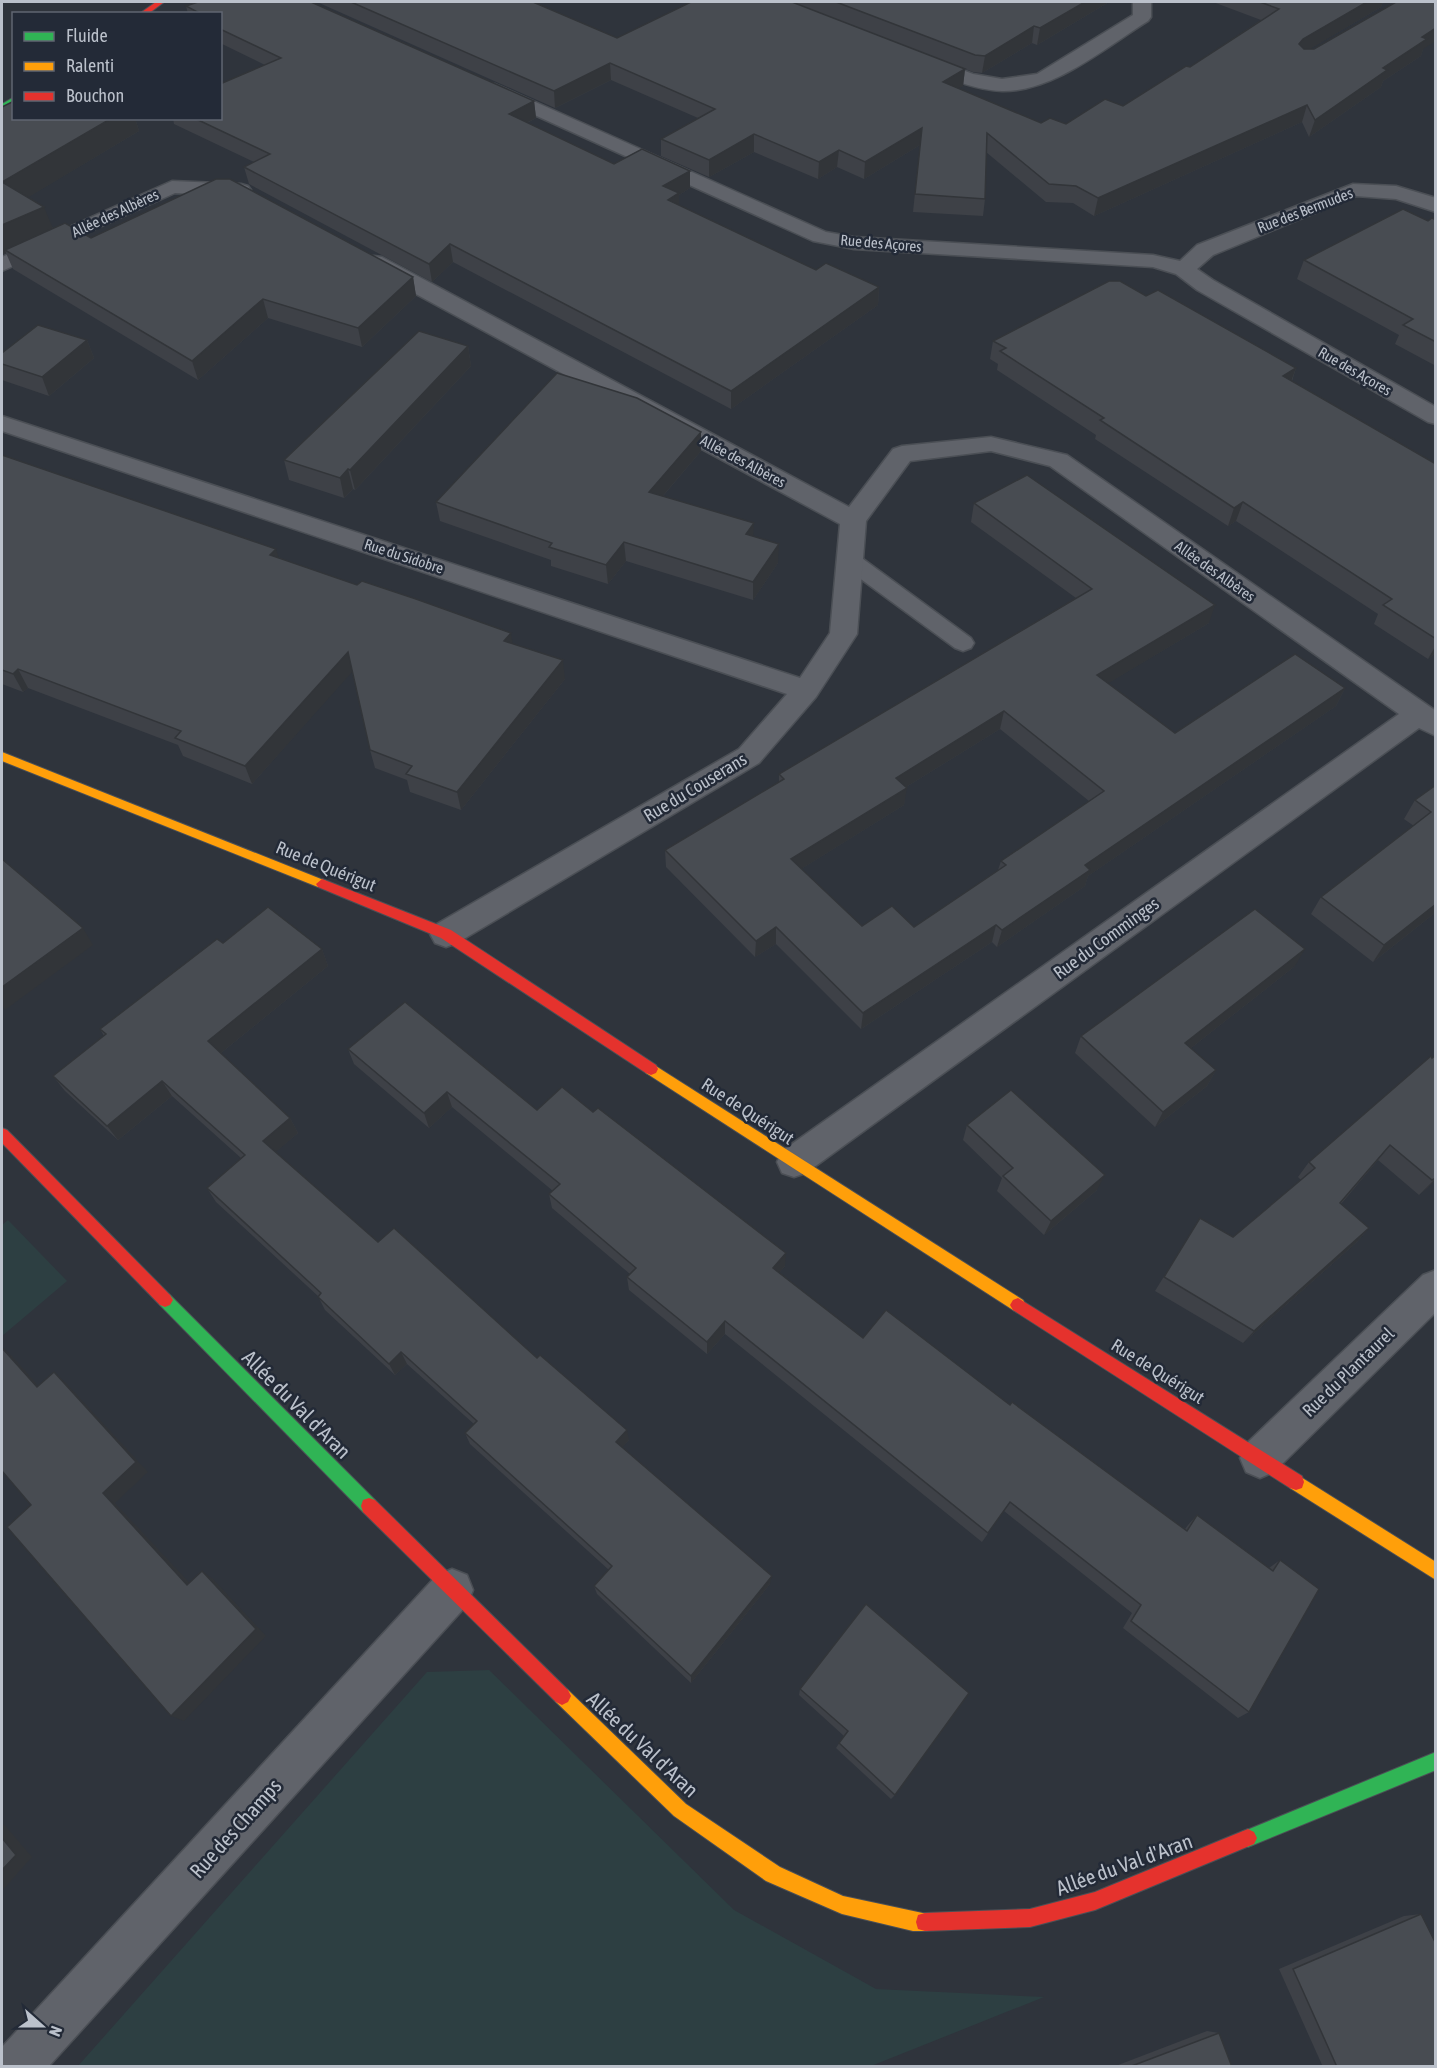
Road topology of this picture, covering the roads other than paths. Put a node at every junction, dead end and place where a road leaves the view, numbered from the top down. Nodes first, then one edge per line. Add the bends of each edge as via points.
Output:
1 (160, 2) edge
2 (1142, 2) edge
3 (145, 12) edge
4 (903, 53) edge
5 (473, 81) edge
6 (261, 201) edge
7 (1436, 206) edge
8 (356, 252) edge
9 (2, 266) edge
10 (1184, 269) junction
11 (1436, 417) edge
12 (2, 423) edge
13 (852, 520) junction
14 (850, 561) junction
15 (963, 643) dead end
16 (806, 690) junction
17 (1427, 720) edge
18 (2, 756) edge
19 (446, 934) junction
20 (2, 1134) edge
21 (794, 1162) junction
22 (1436, 1287) edge
23 (1260, 1458) junction
24 (1436, 1572) edge
25 (452, 1590) junction
26 (1436, 1761) edge
27 (17, 2067) edge

1 - 3 street
2 - 4 street via 1142,17 1042,79 1002,84 968,79
5 - 10 street, Rue des Açores via 820,237 854,243 1153,261
6 - 9 street, Allée des Albères via 240,190 172,187
7 - 10 street, Rue des Bermudes via 1398,192 1353,190 1204,250
8 - 13 street, Allée des Albères
10 - 11 street, Rue des Açores via 1205,285
12 - 16 street, Rue du Sidobre
13 - 14 street, Rue du Couserans
13 - 17 street, Allée des Albères via 902,454 991,444 1058,460
14 - 15 lane
14 - 16 street, Rue du Couserans via 843,634
16 - 19 street, Rue du Couserans via 749,756
17 - 21 street, Rue du Comminges
18 - 19 street, Rue de Quérigut
19 - 21 street, Rue de Quérigut
20 - 25 street, Allée du Val d'Aran
21 - 23 street, Rue de Quérigut
22 - 23 street, Rue du Plantaurel
23 - 24 street, Rue de Quérigut
25 - 26 street, Allée du Val d'Aran via 680,1810 773,1874 842,1905 913,1922 1030,1918 1095,1901
25 - 27 street, Rue des Champs

